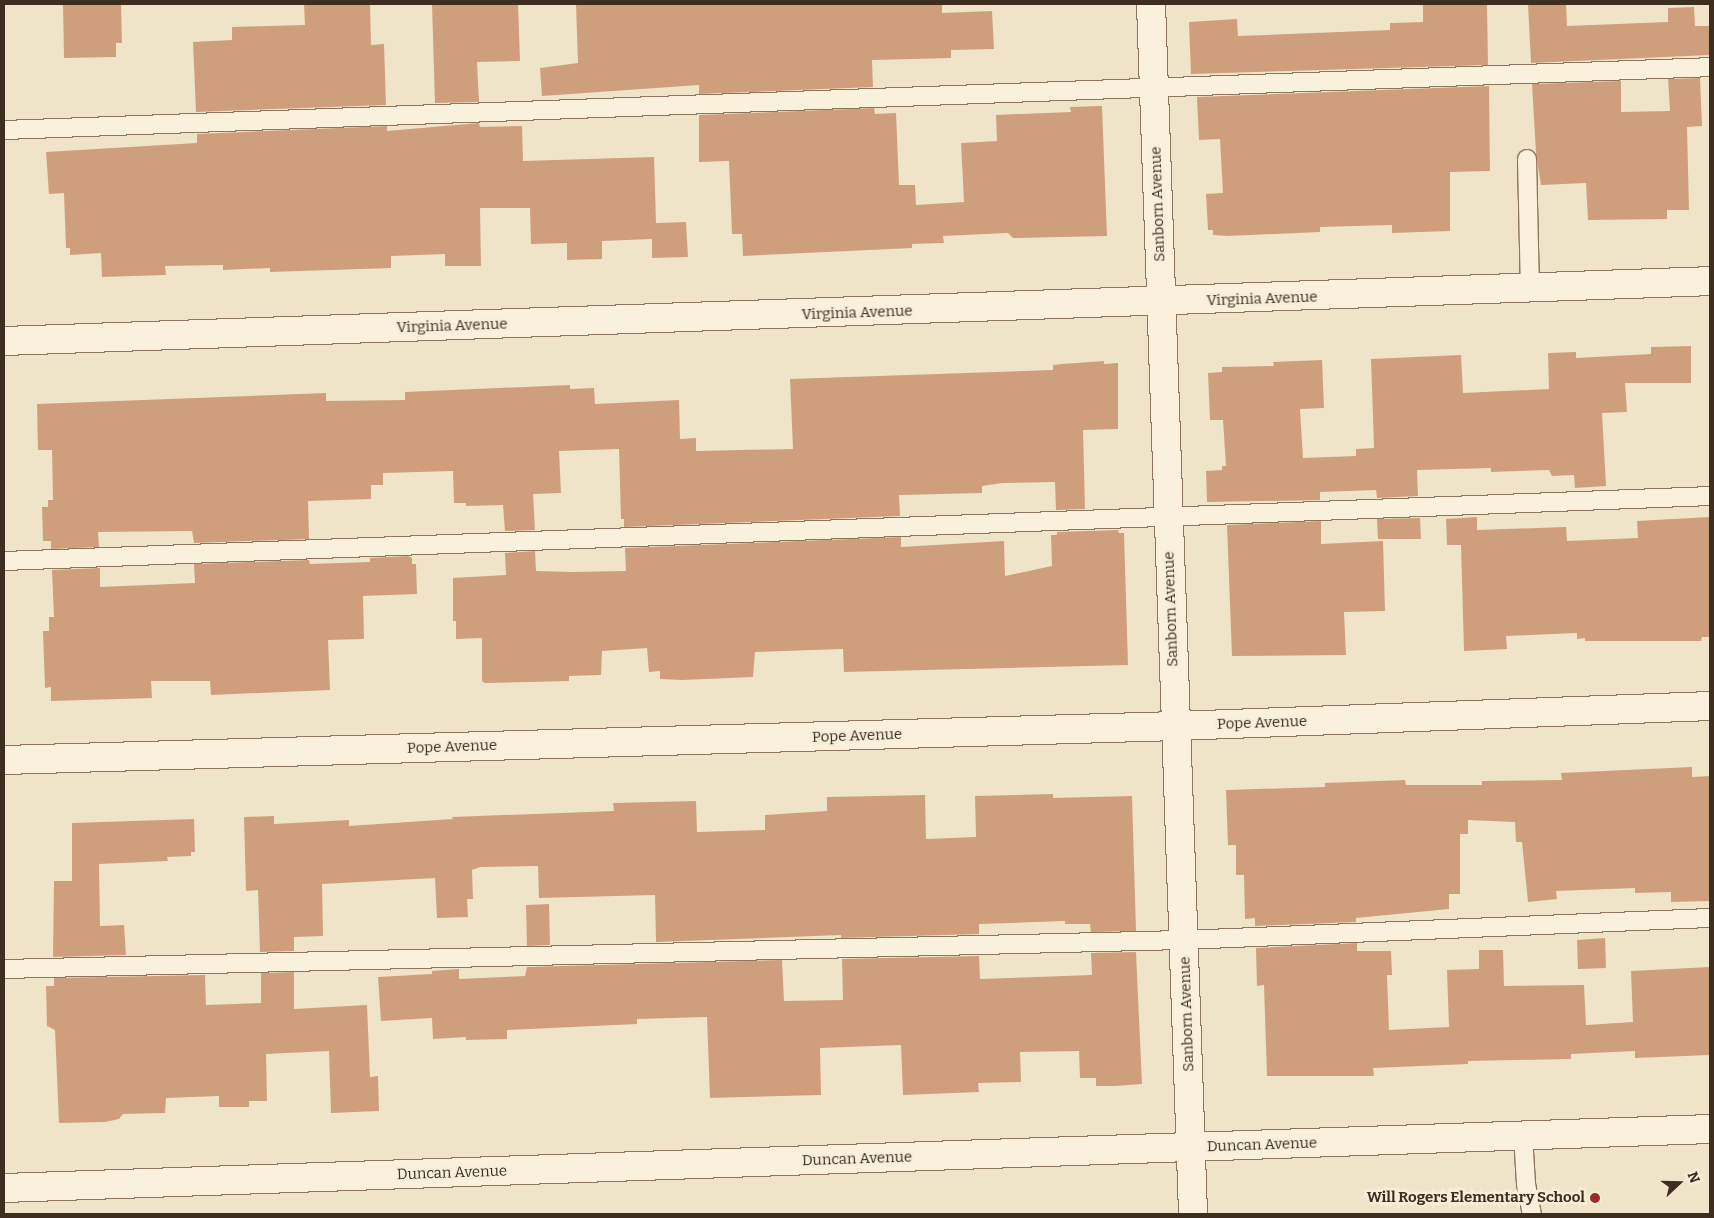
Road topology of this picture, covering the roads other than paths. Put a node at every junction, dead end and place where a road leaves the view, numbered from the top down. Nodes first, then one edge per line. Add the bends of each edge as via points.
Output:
1 (1151, 4) edge
2 (1710, 67) edge
3 (1154, 86) junction
4 (4, 130) edge
5 (1527, 159) dead end
6 (1710, 281) edge
7 (1530, 287) junction
8 (1161, 303) junction
9 (4, 341) edge
10 (1710, 496) edge
11 (1167, 518) junction
12 (4, 561) edge
13 (1710, 706) edge
14 (1176, 726) junction
15 (4, 760) edge
16 (1710, 918) edge
17 (1184, 940) junction
18 (4, 969) edge
19 (1710, 1129) edge
20 (1523, 1136) junction
21 (1191, 1147) junction
22 (4, 1188) edge
23 (1193, 1214) edge
24 (1532, 1214) edge

1 - 3 street, Sanborn Avenue
2 - 3 lane
3 - 4 lane
3 - 8 street, Sanborn Avenue
5 - 7 lane
6 - 7 street, Virginia Avenue
7 - 8 street, Virginia Avenue
8 - 9 street, Virginia Avenue
8 - 11 street, Sanborn Avenue
10 - 11 lane
11 - 12 lane
11 - 14 street, Sanborn Avenue
13 - 14 street, Pope Avenue
14 - 15 street, Pope Avenue
14 - 17 street, Sanborn Avenue
16 - 17 lane
17 - 18 lane
17 - 21 street, Sanborn Avenue
19 - 20 street, Duncan Avenue
20 - 21 street, Duncan Avenue
20 - 24 lane via 1526,1184
21 - 22 street, Duncan Avenue
21 - 23 street, Sanborn Avenue

